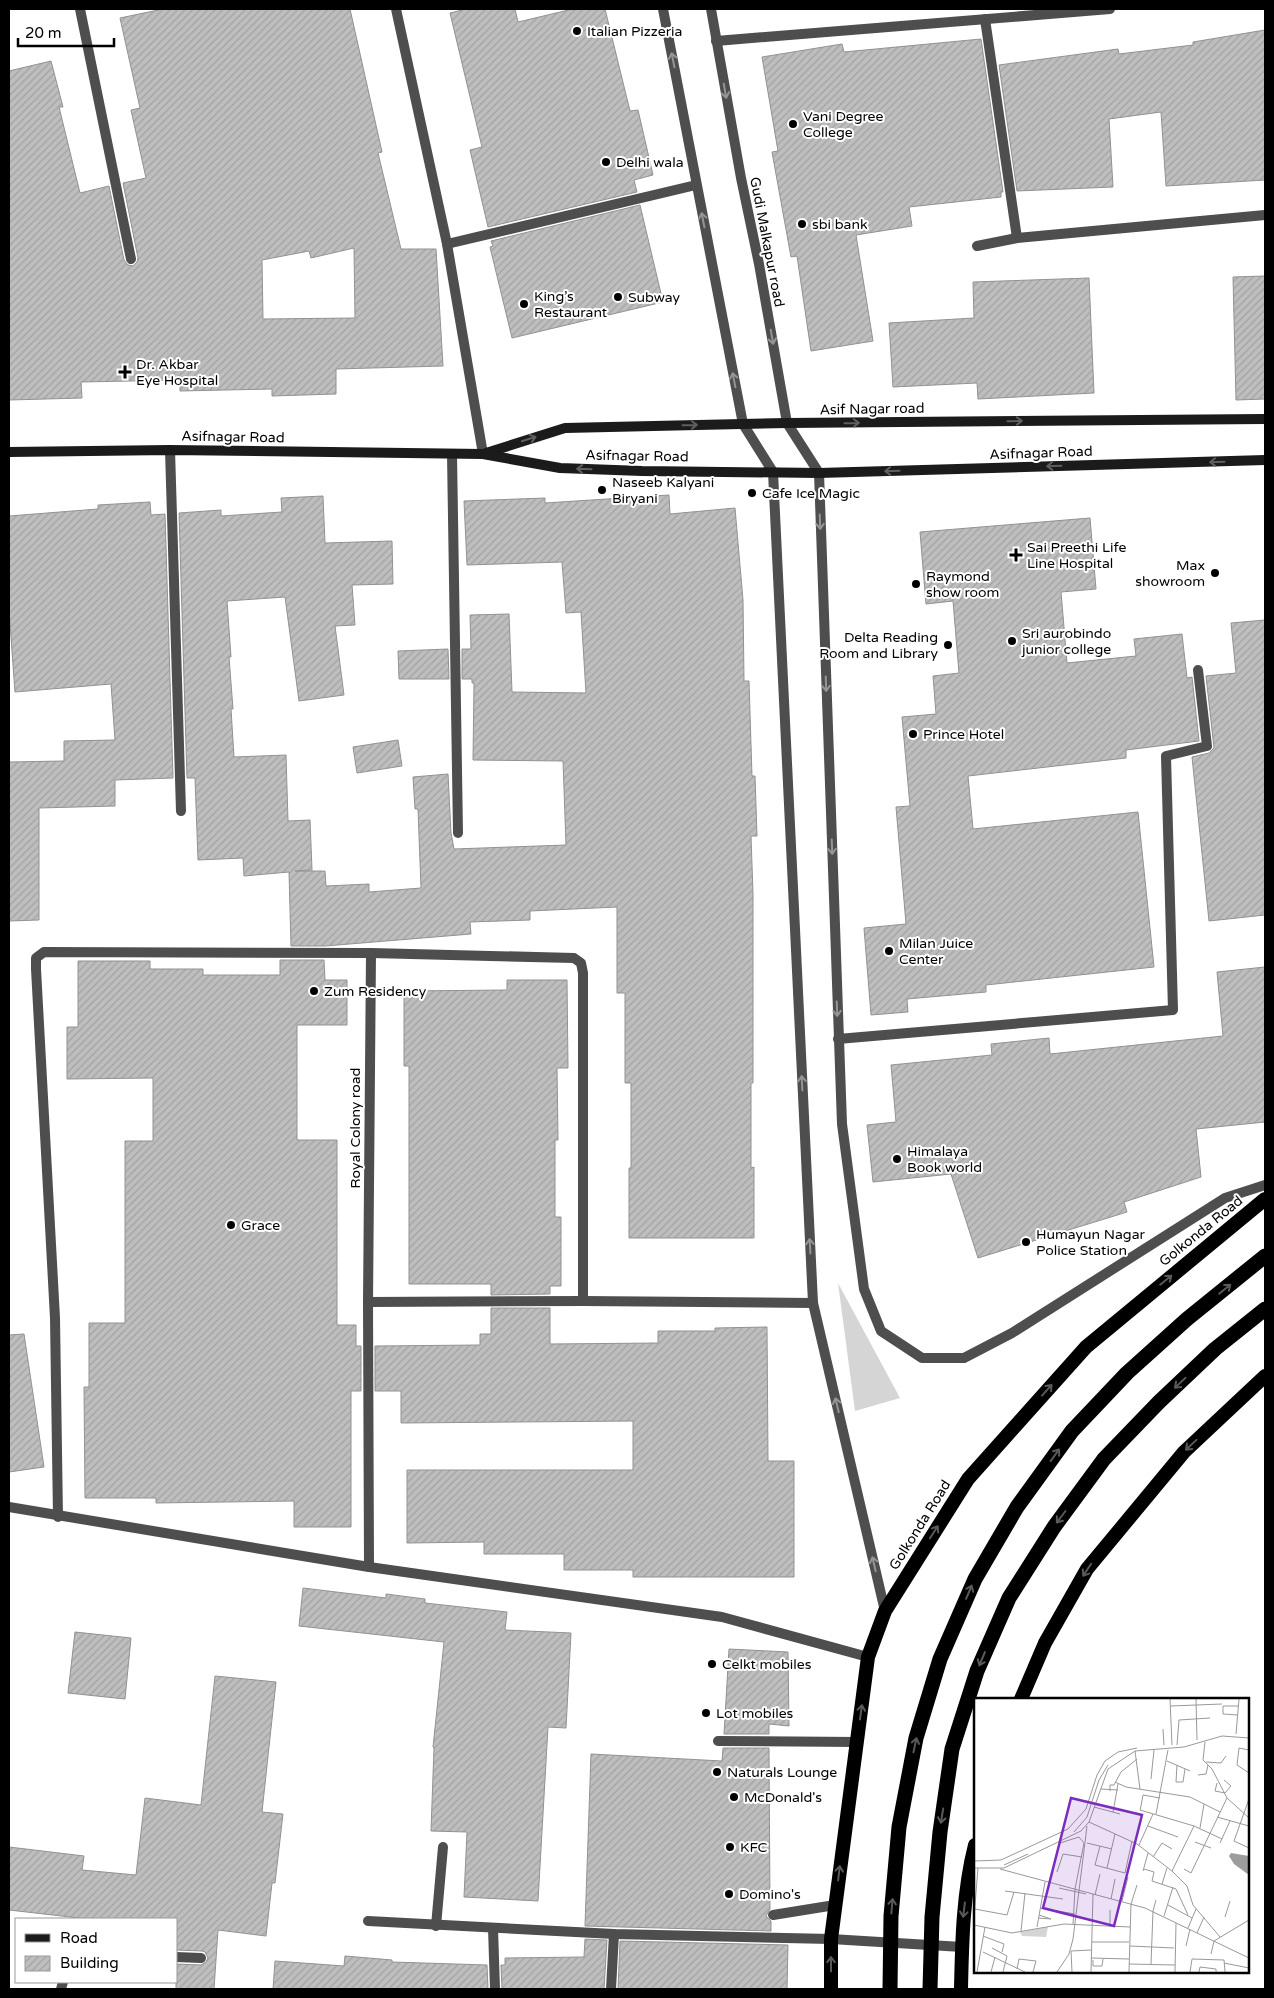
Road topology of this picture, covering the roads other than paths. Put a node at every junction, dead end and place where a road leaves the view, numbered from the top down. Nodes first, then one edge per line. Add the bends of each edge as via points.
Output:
1 (80, 9) edge
2 (396, 9) edge
3 (663, 9) edge
4 (711, 9) edge
5 (1110, 9) edge
6 (985, 19) junction
7 (716, 41) junction
8 (696, 185) junction
9 (1265, 215) edge
10 (1017, 238) junction
11 (447, 244) junction
12 (977, 246) dead end
13 (131, 259) dead end
14 (1265, 419) edge
15 (743, 424) junction
16 (787, 424) junction
17 (170, 450) junction
18 (9, 452) edge
19 (452, 454) junction
20 (483, 454) junction
21 (1265, 460) edge
22 (772, 472) junction
23 (819, 473) junction
24 (1198, 670) dead end
25 (181, 811) dead end
26 (458, 833) dead end
27 (371, 953) junction
28 (838, 1039) junction
29 (1265, 1185) edge
30 (1265, 1199) edge
31 (1265, 1256) edge
32 (583, 1301) junction
33 (368, 1302) junction
34 (813, 1303) junction
35 (1265, 1309) edge
36 (1265, 1376) edge
37 (9, 1507) edge
38 (58, 1517) junction
39 (369, 1567) junction
40 (885, 1611) junction
41 (868, 1657) junction
42 (1021, 1698) edge
43 (718, 1741) dead end
44 (856, 1742) junction
45 (443, 1846) dead end
46 (974, 1849) edge
47 (836, 1905) junction
48 (772, 1915) dead end
49 (368, 1921) dead end
50 (436, 1926) junction
51 (493, 1928) junction
52 (614, 1934) junction
53 (831, 1939) junction
54 (962, 1948) junction
55 (178, 1957) edge
56 (201, 1958) dead end
57 (495, 1989) edge
58 (611, 1989) edge
59 (831, 1989) edge
60 (890, 1989) edge
61 (930, 1989) edge
62 (961, 1989) edge

1 - 13 street
2 - 11 street
8 -> 3 street
4 - 7 street, Gudi Malkapur road
5 - 6 street
6 - 7 street
6 - 10 street
7 -> 16 street, Gudi Malkapur road
8 - 11 street
15 -> 8 street
9 - 10 street
10 - 12 street
11 - 20 street
16 -> 14 main road, Asif Nagar road
15 - 16 main road, Asif Nagar road
20 -> 15 main road, Asif Nagar road via 565,428
15 - 22 street
16 - 23 street, Gudi Malkapur road
17 - 18 main road, Asifnagar Road
17 - 19 main road, Asifnagar Road
17 - 25 street
19 - 20 main road, Asifnagar Road
19 - 26 street
22 -> 20 main road, Asifnagar Road via 560,468
21 -> 23 main road, Asifnagar Road
22 - 23 main road, Asifnagar Road
34 -> 22 street
23 -> 28 street
24 - 28 street via 1207,746 1166,756 1173,1010
27 - 32 street via 574,958 581,963
27 - 33 street, Royal Colony road
27 - 38 street via 44,952 36,958 55,1318
28 - 29 street via 842,1124 864,1289 881,1331 922,1358 964,1358 1012,1333 1224,1198
40 -> 30 highway, Golkonda Road via 968,1479 1086,1347
60 -> 31 highway via 899,1827 916,1738 940,1659 975,1579 1017,1507 1072,1431 1127,1373
32 - 33 street
32 - 34 street
33 - 39 street, Royal Colony road
40 -> 34 street
35 -> 61 highway via 1215,1349 1104,1459 1054,1527 1009,1598 977,1671 952,1749 932,1917
36 -> 42 highway via 1184,1452 1087,1569 1045,1643
37 - 38 street
38 - 39 street
39 - 41 street via 722,1617
40 - 41 highway, Golkonda Road
44 -> 41 highway, Golkonda Road
43 - 44 street
47 -> 44 highway, Golkonda Road
45 - 50 street
46 -> 54 highway via 966,1892
47 - 48 street
47 - 53 highway, Golkonda Road
49 - 50 street
50 - 51 street
51 - 52 street
51 - 57 street
52 - 53 street
52 - 58 street
53 - 54 street
59 -> 53 highway, Golkonda Road
54 - 62 highway
55 - 56 street

